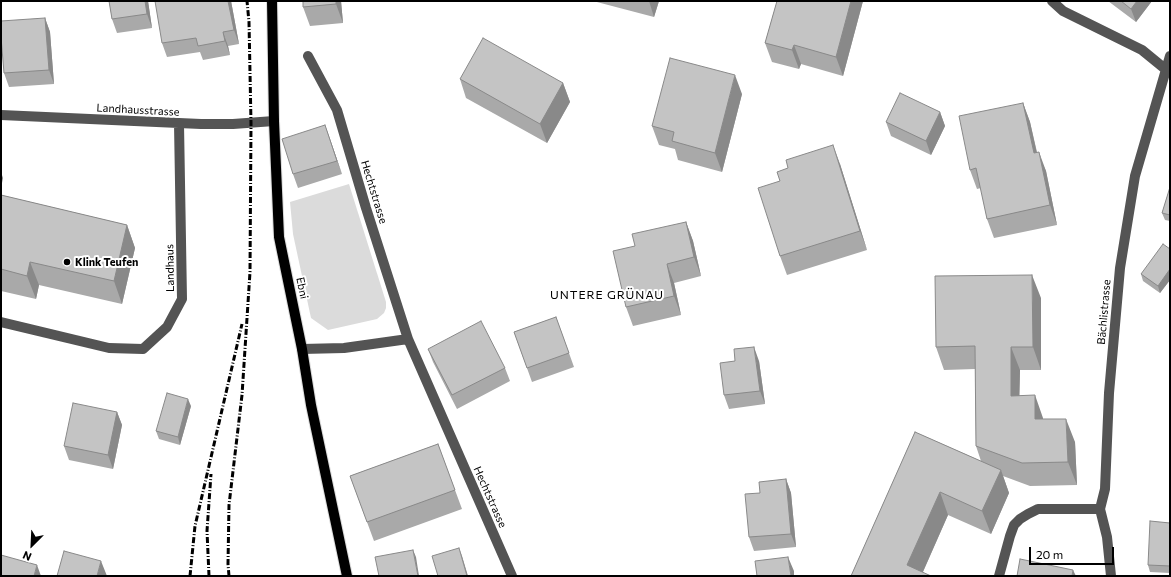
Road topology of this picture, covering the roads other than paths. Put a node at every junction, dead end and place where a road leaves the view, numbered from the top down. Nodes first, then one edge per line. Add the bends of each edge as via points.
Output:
1 (272, 1) edge
2 (1052, 1) edge
3 (308, 56) dead end
4 (1170, 56) edge
5 (1168, 71) edge
6 (1, 115) edge
7 (274, 121) junction
8 (179, 124) junction
9 (1, 322) edge
10 (408, 340) junction
11 (302, 348) junction
12 (1100, 509) junction
13 (347, 576) edge
14 (512, 576) edge
15 (999, 576) edge
16 (1111, 576) edge

1 - 7 main road, Ebni
2 - 5 street via 1063,11 1142,50
3 - 10 street, Hechtstrasse via 337,110
4 - 5 street, Bächlistrasse
5 - 12 street, Bächlistrasse via 1135,176 1120,268 1109,393 1105,489
6 - 8 street, Landhausstrasse
7 - 8 street, Landhausstrasse
7 - 11 main road, Ebni via 279,237
8 - 9 street, Landhaus via 182,299 168,327 143,349 109,348
10 - 11 street via 344,348
10 - 14 street, Hechtstrasse
11 - 13 main road, Ebni via 311,405
12 - 15 street via 1038,509 1020,519 1014,525
12 - 16 street, Bächlistrasse via 1107,537

